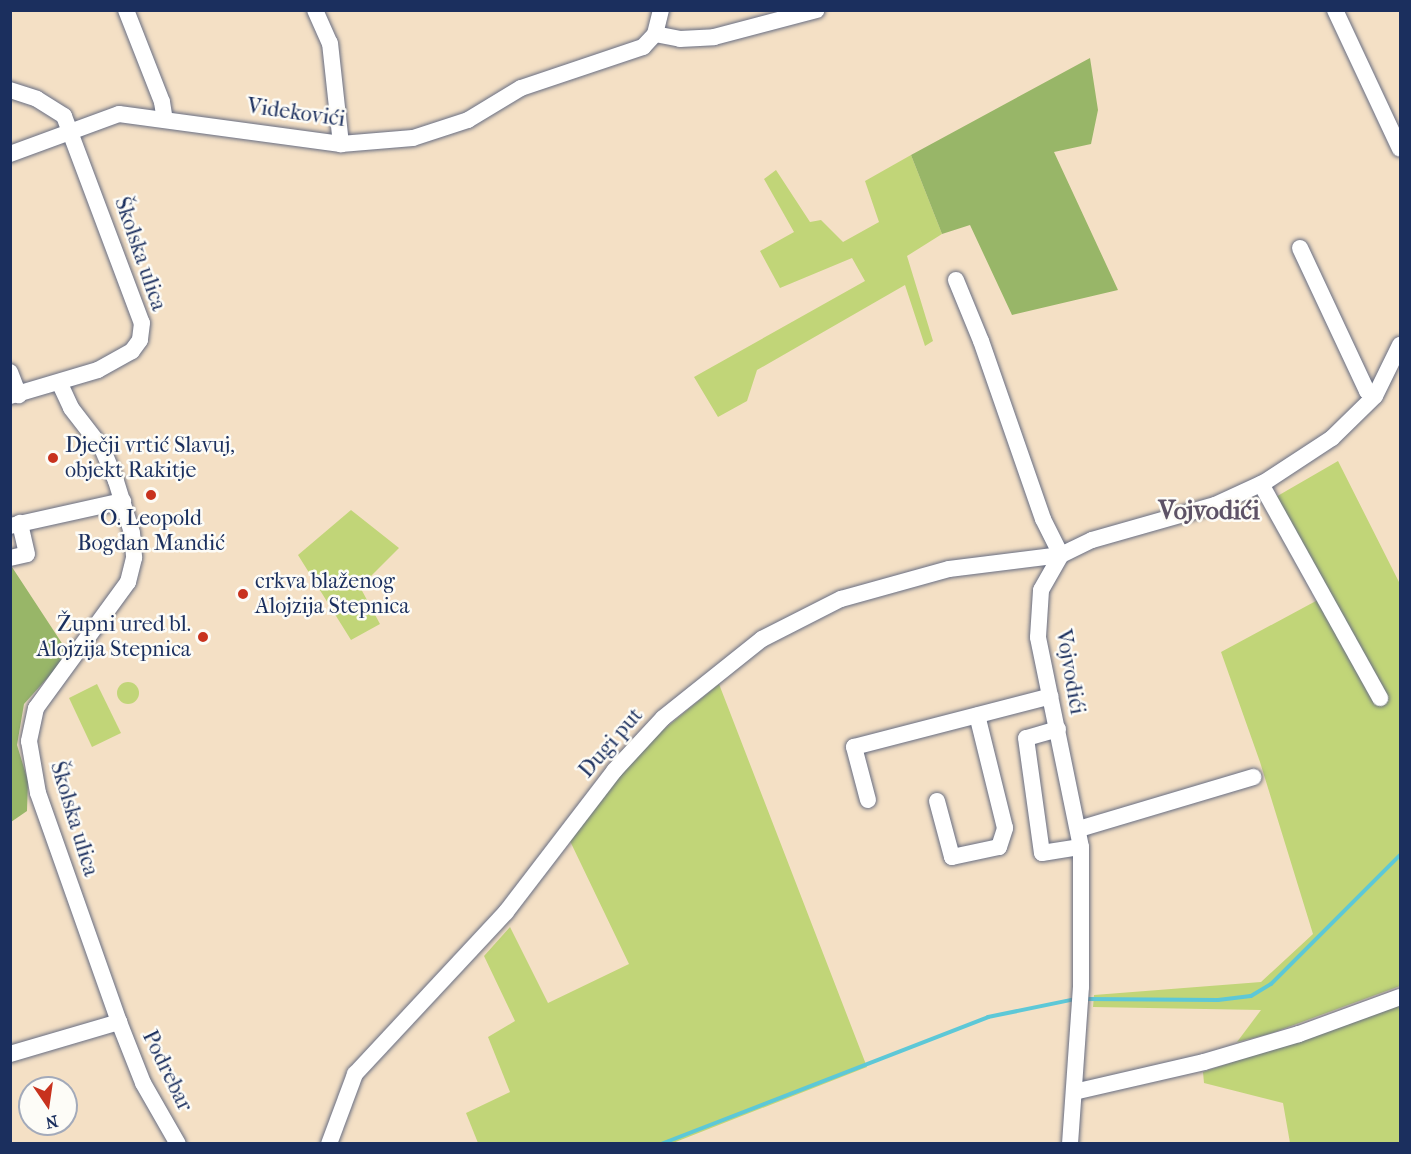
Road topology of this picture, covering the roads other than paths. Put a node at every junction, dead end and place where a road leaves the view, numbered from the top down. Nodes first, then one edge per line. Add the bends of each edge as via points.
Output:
1 (126, 10) edge
2 (315, 10) edge
3 (661, 10) edge
4 (817, 10) edge
5 (1335, 10) edge
6 (655, 34) junction
7 (10, 90) edge
8 (165, 120) junction
9 (70, 131) junction
10 (341, 144) junction
11 (1401, 149) edge
12 (10, 154) edge
13 (1300, 248) dead end
14 (956, 280) dead end
15 (1401, 345) edge
16 (10, 372) edge
17 (60, 384) junction
18 (15, 396) edge
19 (1375, 396) junction
20 (1261, 484) junction
21 (123, 501) junction
22 (15, 525) edge
23 (1060, 555) junction
24 (10, 558) edge
25 (1050, 696) junction
26 (1380, 698) dead end
27 (977, 715) junction
28 (1058, 729) junction
29 (1253, 777) dead end
30 (868, 800) dead end
31 (937, 801) dead end
32 (1080, 829) junction
33 (1081, 847) junction
34 (1401, 997) edge
35 (119, 1022) junction
36 (10, 1054) edge
37 (1074, 1092) junction
38 (178, 1143) edge
39 (330, 1143) edge
40 (1070, 1143) edge

1 - 8 street via 162,102
2 - 10 street via 330,43
3 - 6 street
4 - 6 street via 714,37 680,39
5 - 11 street
6 - 10 street, Videkovići via 643,47 522,88 468,120 413,138
7 - 9 street via 37,99 64,116
8 - 9 street, Videkovići via 119,114
8 - 10 street, Videkovići
9 - 12 street, Videkovići
9 - 17 street, Školska ulica via 142,323 140,340 132,351 98,370
13 - 19 street via 1367,391
14 - 23 street via 1043,519
15 - 19 street
16 - 18 street
17 - 18 street, Školska ulica
17 - 21 street, Školska ulica via 71,408 102,448
19 - 20 street via 1332,438
20 - 23 street via 1215,505 1092,540
20 - 26 street
21 - 22 street
21 - 35 street, Školska ulica via 134,558 128,582 36,708 29,741 38,793
22 - 24 street via 27,554
23 - 25 street, Vojvodići via 1041,590 1039,614 1038,637
23 - 39 street, Dugi put via 949,569 841,599 762,639 663,718 564,835 506,912 355,1074
25 - 27 street
25 - 28 street, Vojvodići
27 - 30 street via 854,747
27 - 31 street via 1005,828 999,847 952,857
28 - 32 street, Vojvodići
28 - 33 street via 1026,738 1042,853
29 - 32 street
32 - 33 street, Vojvodići
33 - 37 street, Vojvodići via 1081,987
34 - 37 street via 1289,1038
35 - 36 street, Podrebar
35 - 38 street, Podrebar via 142,1083
37 - 40 street, Vojvodići

